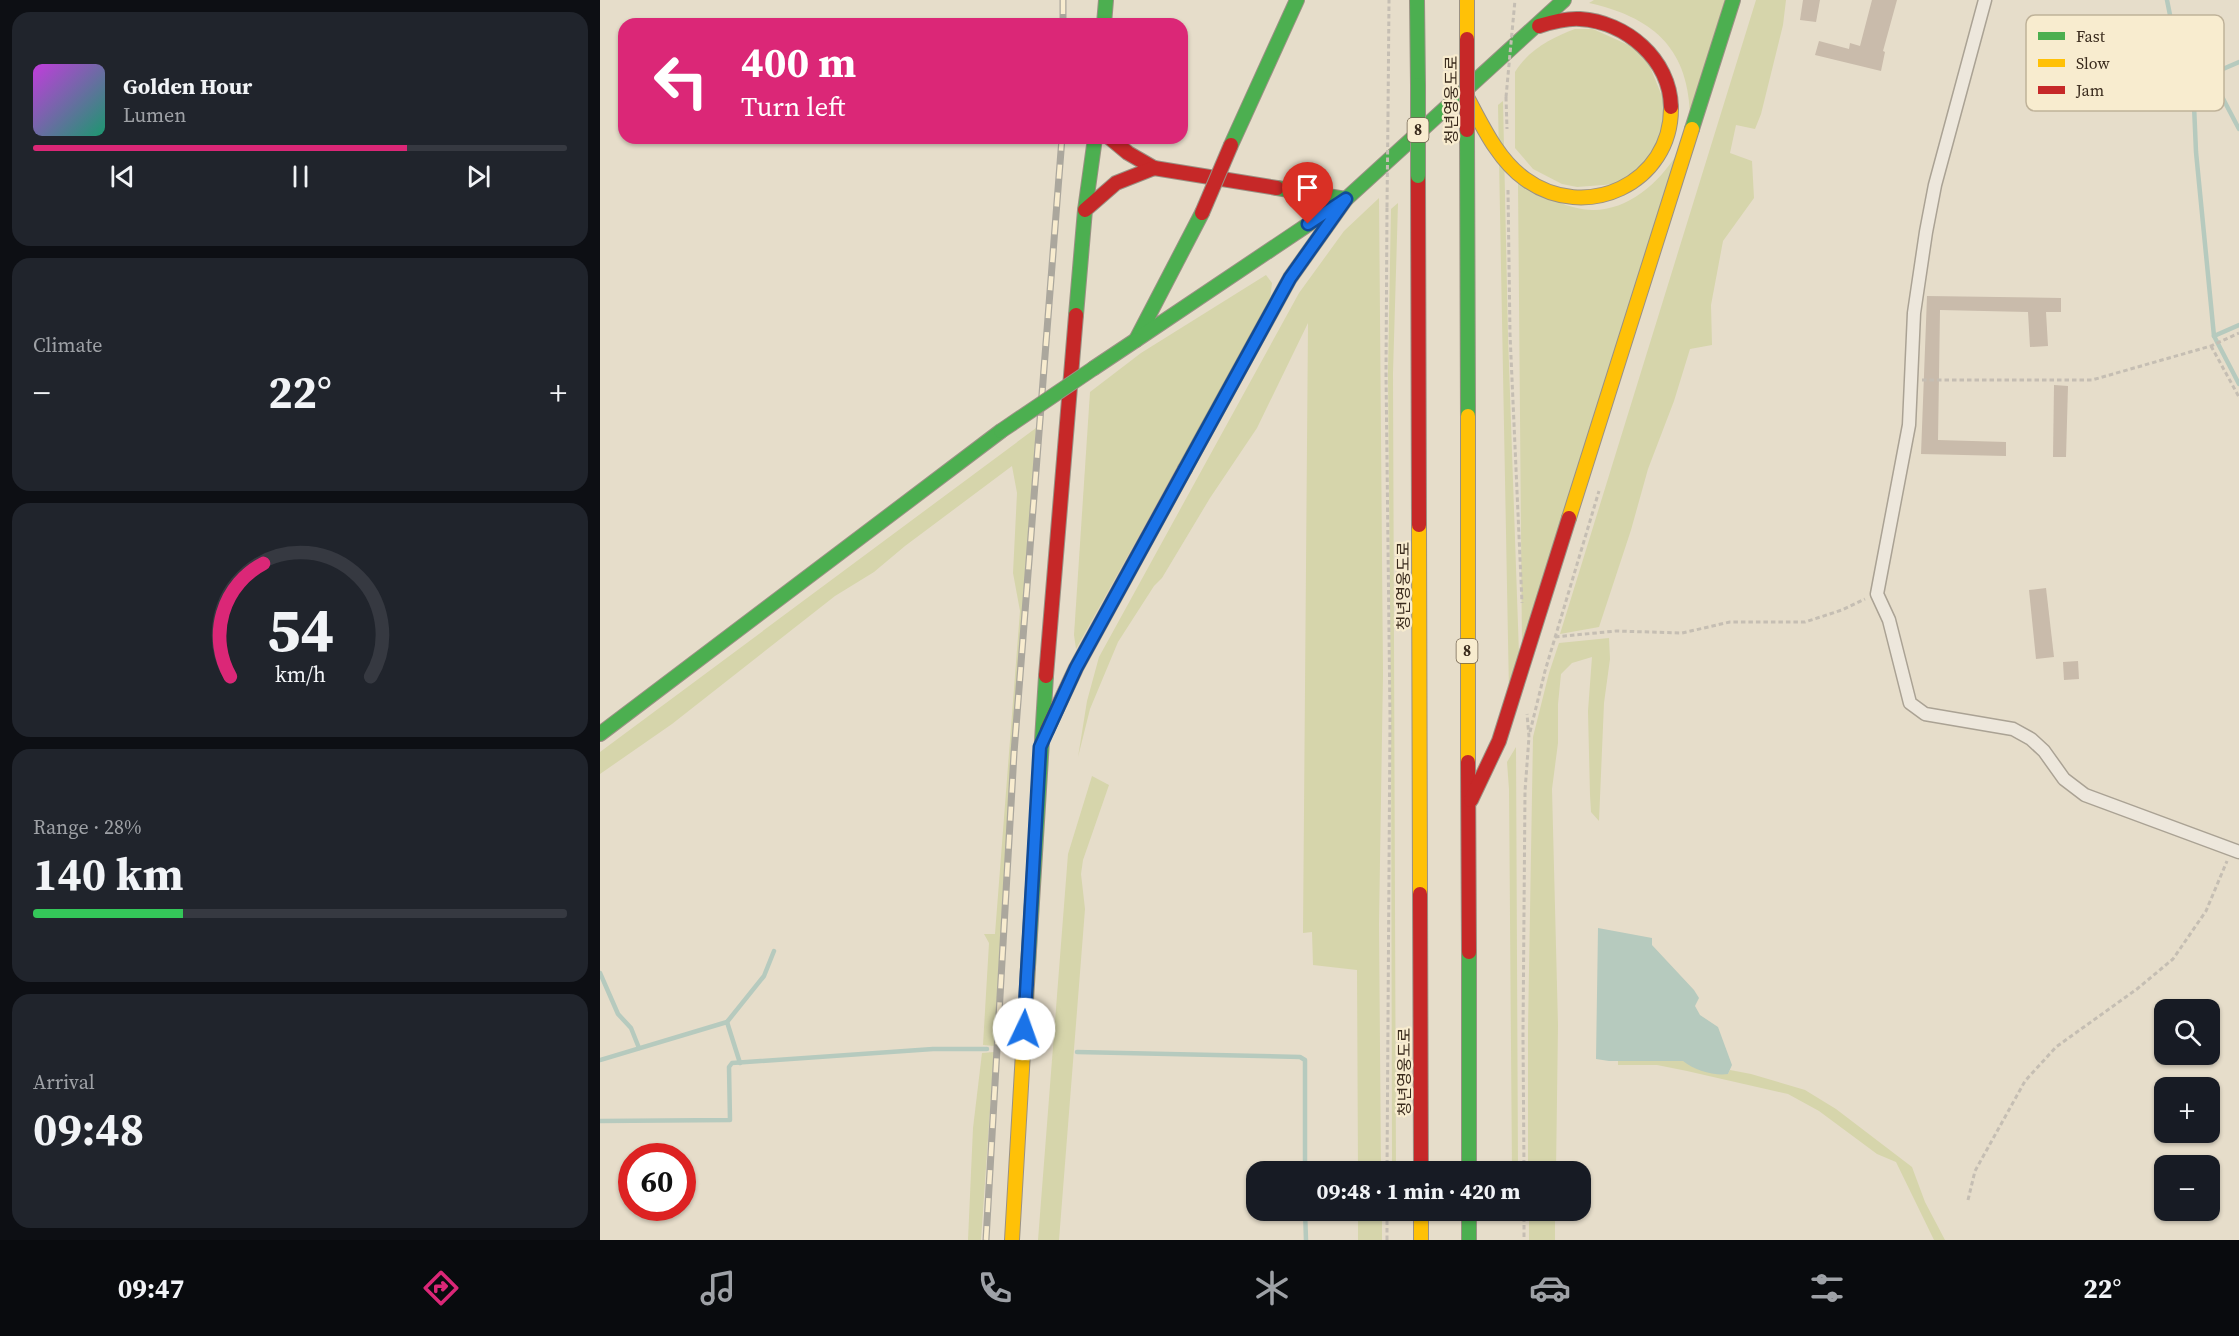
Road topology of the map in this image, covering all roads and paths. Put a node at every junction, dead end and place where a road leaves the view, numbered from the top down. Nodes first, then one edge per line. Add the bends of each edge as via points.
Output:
1 (1106, 0) edge
2 (1297, 0) edge
3 (1389, 0) edge
4 (1417, 0) edge
5 (1467, 0) edge
6 (1515, 0) edge
7 (1564, 0) edge
8 (1732, 0) edge
9 (1985, 0) edge
10 (1104, 18) edge
11 (1534, 28) junction
12 (1506, 97) dead end
13 (1467, 98) junction
14 (1094, 144) edge
15 (1117, 144) edge
16 (1154, 168) junction
17 (1346, 199) junction
18 (1085, 210) junction
19 (2239, 333) edge
20 (1136, 340) junction
21 (2211, 346) junction
22 (1911, 379) junction
23 (2239, 397) edge
24 (1877, 594) junction
25 (1555, 637) dead end
26 (600, 734) edge
27 (1040, 747) junction
28 (1468, 807) junction
29 (2234, 851) edge
30 (1387, 1161) edge
31 (1421, 1161) edge
32 (1469, 1161) edge
33 (1968, 1200) dead end
34 (1387, 1221) edge
35 (1421, 1221) edge
36 (1469, 1221) edge
37 (1524, 1221) edge
38 (1012, 1240) edge
39 (1387, 1240) edge
40 (1421, 1240) edge
41 (1469, 1240) edge
42 (1524, 1240) edge

1 - 10 main road
2 - 20 main road, bridge via 1202,213
3 - 30 path, bridge
4 - 31 main road, 청년영웅도로 / 8, bridge
5 - 13 main road, 청년영웅도로 / 8, bridge
6 - 12 path, bridge
7 - 11 main road
8 - 28 main road via 1499,741
9 - 22 street via 1935,184 1914,313
11 - 13 main road via 1559,19 1583,18 1629,34 1655,60 1666,78 1670,97 1669,137 1660,156 1642,176 1598,196 1573,198 1548,193 1524,179 1507,162
11 - 17 main road
13 - 28 main road, 청년영웅도로 / 8, bridge
14 - 18 main road
15 - 16 main road
16 - 17 main road
16 - 18 main road via 1104,190
17 - 20 main road
17 - 27 main road via 1284,288 1076,668
18 - 27 main road
19 - 21 path
20 - 26 main road, bridge via 1001,431
21 - 22 path via 2092,380
21 - 23 path
22 - 24 street via 1909,425
24 - 25 path via 1805,622 1730,622 1682,633 1616,631
24 - 29 street via 1889,621 1910,703 1925,714 2013,729 2037,745 2064,779 2085,795
27 - 38 main road
28 - 32 main road, 청년영웅도로 / 8
29 - 33 path via 2206,911 2173,959 2056,1047 2025,1081 1975,1171
34 - 39 path
35 - 40 main road
36 - 41 main road
37 - 42 path

